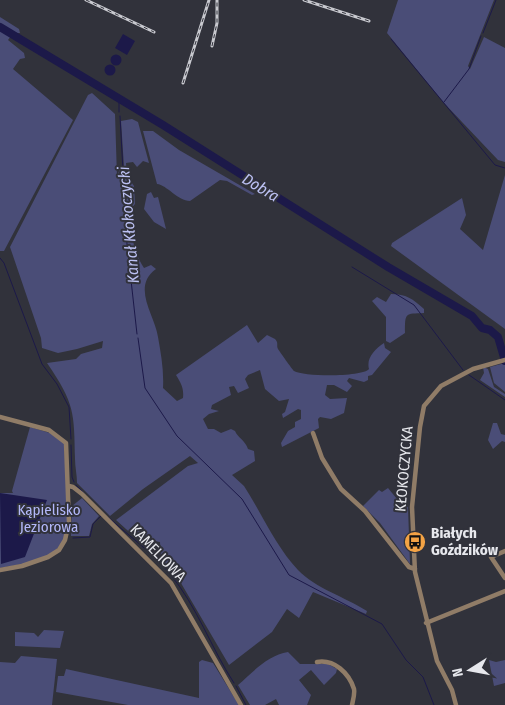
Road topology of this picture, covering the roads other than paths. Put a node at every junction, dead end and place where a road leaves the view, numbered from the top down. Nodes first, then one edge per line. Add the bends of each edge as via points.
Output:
1 (505, 360) edge
2 (0, 417) edge
3 (314, 433) dead end
4 (69, 486) junction
5 (505, 551) edge
6 (415, 569) junction
7 (0, 570) edge
8 (505, 578) edge
9 (505, 591) edge
10 (426, 623) junction
11 (317, 662) dead end
12 (241, 705) edge
13 (352, 705) edge
14 (456, 705) edge

1 - 6 street, KŁOKOCZYCKA via 448,381 433,393 424,406 412,507
2 - 4 street via 40,428 66,443
3 - 6 street via 322,458 341,489 365,511 409,567
4 - 7 street via 69,529 59,550 31,564
4 - 12 street, KAMELIOWA via 82,494 171,582
5 - 8 street via 491,557
6 - 10 street, KŁOKOCZYCKA
9 - 10 street
10 - 14 street, KŁOKOCZYCKA via 437,661
11 - 13 street via 328,661 343,671 354,690

